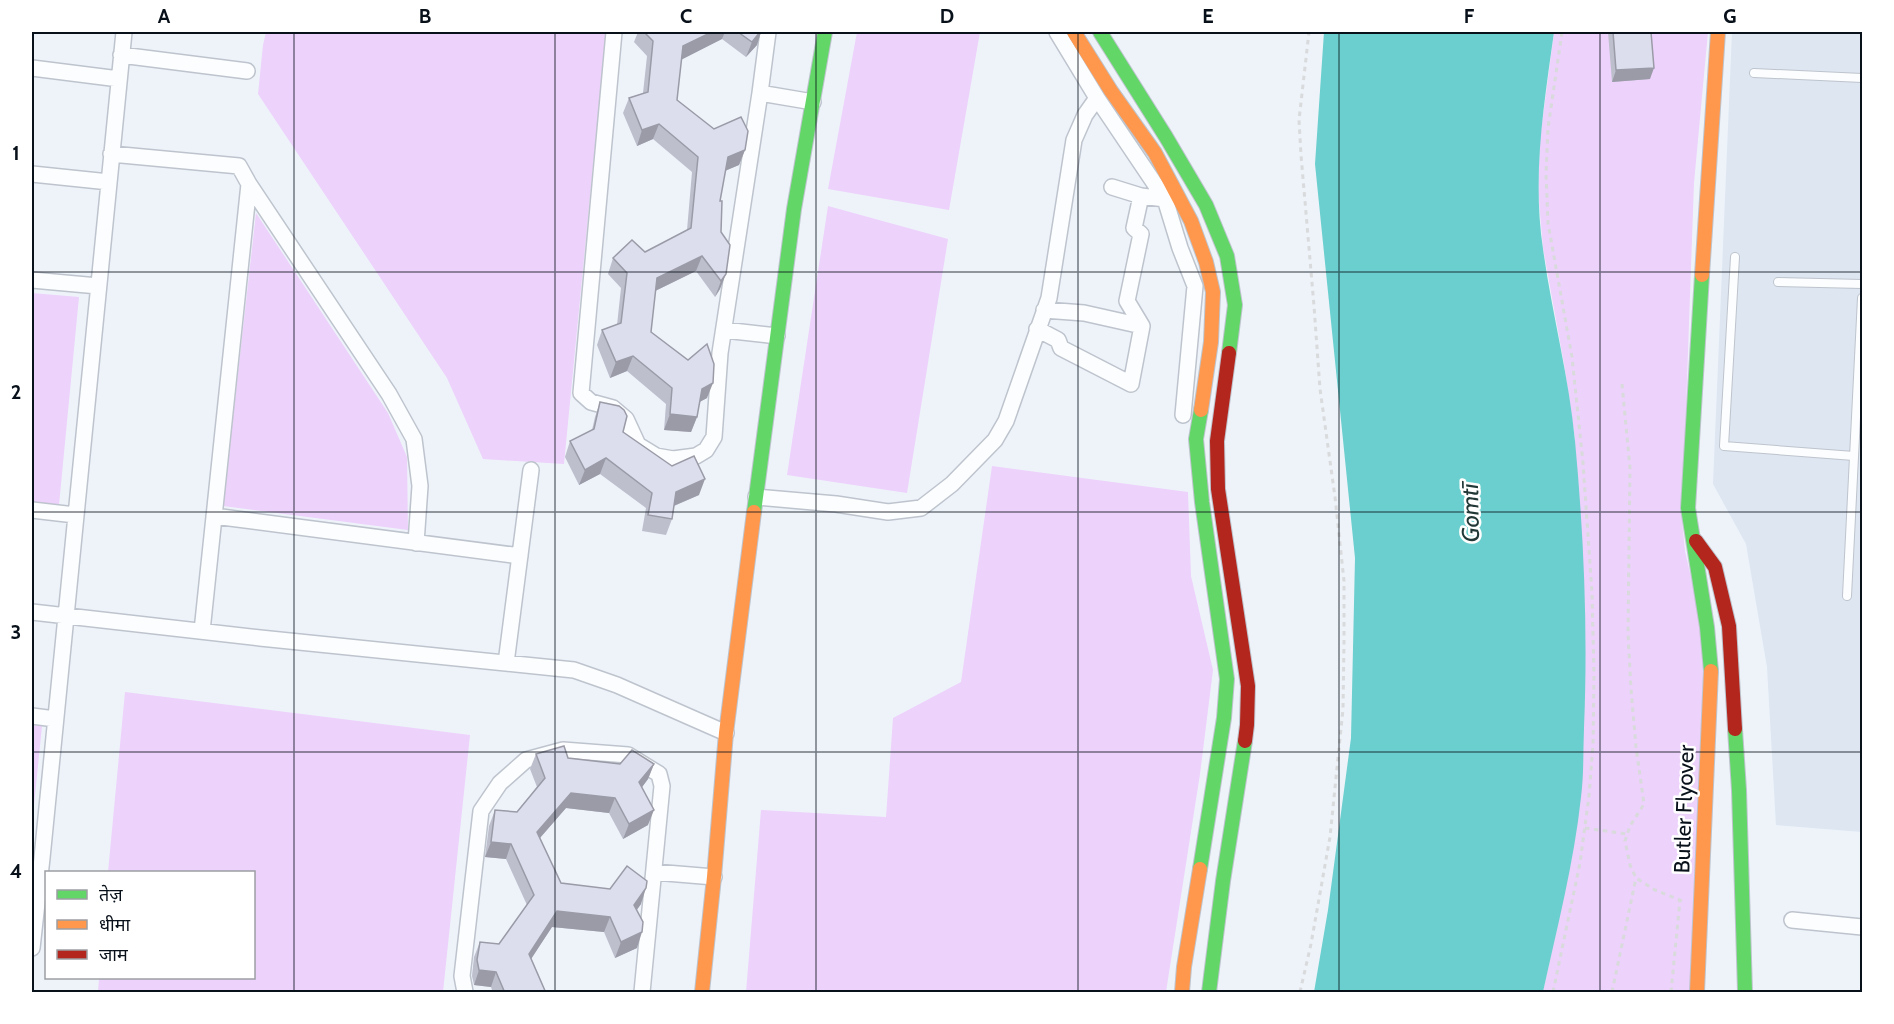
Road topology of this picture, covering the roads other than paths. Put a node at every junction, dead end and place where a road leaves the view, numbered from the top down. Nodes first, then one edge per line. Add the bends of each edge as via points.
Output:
1 (124, 32) edge
2 (614, 32) edge
3 (768, 32) edge
4 (825, 32) edge
5 (1057, 32) edge
6 (1074, 32) edge
7 (1100, 32) edge
8 (1718, 32) edge
9 (121, 55) junction
10 (32, 68) edge
11 (247, 71) dead end
12 (1754, 73) dead end
13 (1863, 78) edge
14 (119, 79) junction
15 (760, 93) junction
16 (1097, 98) junction
17 (813, 102) junction
18 (111, 154) junction
19 (32, 174) edge
20 (109, 182) junction
21 (249, 184) junction
22 (1112, 187) dead end
23 (1141, 196) junction
24 (1165, 199) junction
25 (1735, 257) dead end
26 (32, 280) edge
27 (1778, 282) dead end
28 (1863, 284) edge
29 (98, 286) junction
30 (1863, 298) edge
31 (1044, 310) junction
32 (1142, 326) junction
33 (1037, 329) junction
34 (724, 330) junction
35 (777, 336) junction
36 (1183, 415) dead end
37 (1854, 456) junction
38 (531, 470) dead end
39 (756, 497) junction
40 (32, 510) edge
41 (75, 515) junction
42 (214, 516) junction
43 (1694, 538) junction
44 (416, 543) junction
45 (520, 556) junction
46 (1847, 596) dead end
47 (32, 612) edge
48 (66, 615) junction
49 (1729, 626) junction
50 (1707, 627) junction
51 (202, 631) junction
52 (506, 663) junction
53 (32, 716) edge
54 (56, 719) junction
55 (726, 733) junction
56 (37, 842) edge
57 (654, 872) junction
58 (714, 878) junction
59 (1792, 920) dead end
60 (1863, 927) edge
61 (32, 948) edge
62 (465, 993) edge
63 (642, 993) edge
64 (702, 993) edge
65 (1182, 993) edge
66 (1209, 993) edge
67 (1697, 993) edge
68 (1745, 993) edge

1 - 9 street
2 - 34 street via 581,393 591,402 619,413 638,445 656,456 696,456 706,450 714,437
3 - 15 street
4 - 17 street
5 - 16 street
6 - 65 street via 1155,153 1191,221 1213,292 1211,342 1196,439 1227,679
7 - 66 street via 1206,205 1227,256 1236,305 1217,441 1218,489 1248,686 1247,725
8 - 43 street, Butler Flyover via 1688,508
9 - 11 street
9 - 14 street
10 - 14 street
12 - 13 lane
14 - 18 street
15 - 17 street
15 - 34 street
16 - 24 street
16 - 31 street via 1074,140
17 - 35 street
18 - 20 street
18 - 21 street via 239,166
19 - 20 street
20 - 29 street
21 - 42 street
21 - 44 street via 390,394 414,439 420,486
22 - 23 street
23 - 24 street
23 - 32 street via 1134,228 1141,234 1127,300
24 - 36 street via 1195,286
25 - 37 lane via 1724,446
26 - 29 street
27 - 28 lane
29 - 41 street
30 - 37 lane
31 - 32 street via 1084,313
31 - 33 street
32 - 33 street via 1131,384 1061,348 1058,340
33 - 39 street via 1006,421 995,440 952,484 921,508 888,512
34 - 35 street
35 - 39 street
37 - 46 lane
38 - 45 street
39 - 55 street
40 - 41 street
41 - 48 street
42 - 44 street
42 - 51 street
43 - 49 street via 1715,567
43 - 50 street, Butler Flyover
44 - 45 street
45 - 52 street
47 - 48 street
48 - 51 street
48 - 54 street
49 - 50 street
49 - 68 street
50 - 67 street, Butler Flyover via 1711,673
51 - 52 street
52 - 55 street via 574,670
53 - 54 street
54 - 56 street
55 - 58 street
56 - 61 street
57 - 58 street
57 - 62 street via 662,786 659,774 628,755 563,750 526,760 500,783 481,811 462,976
57 - 63 street
58 - 64 street
59 - 60 street

